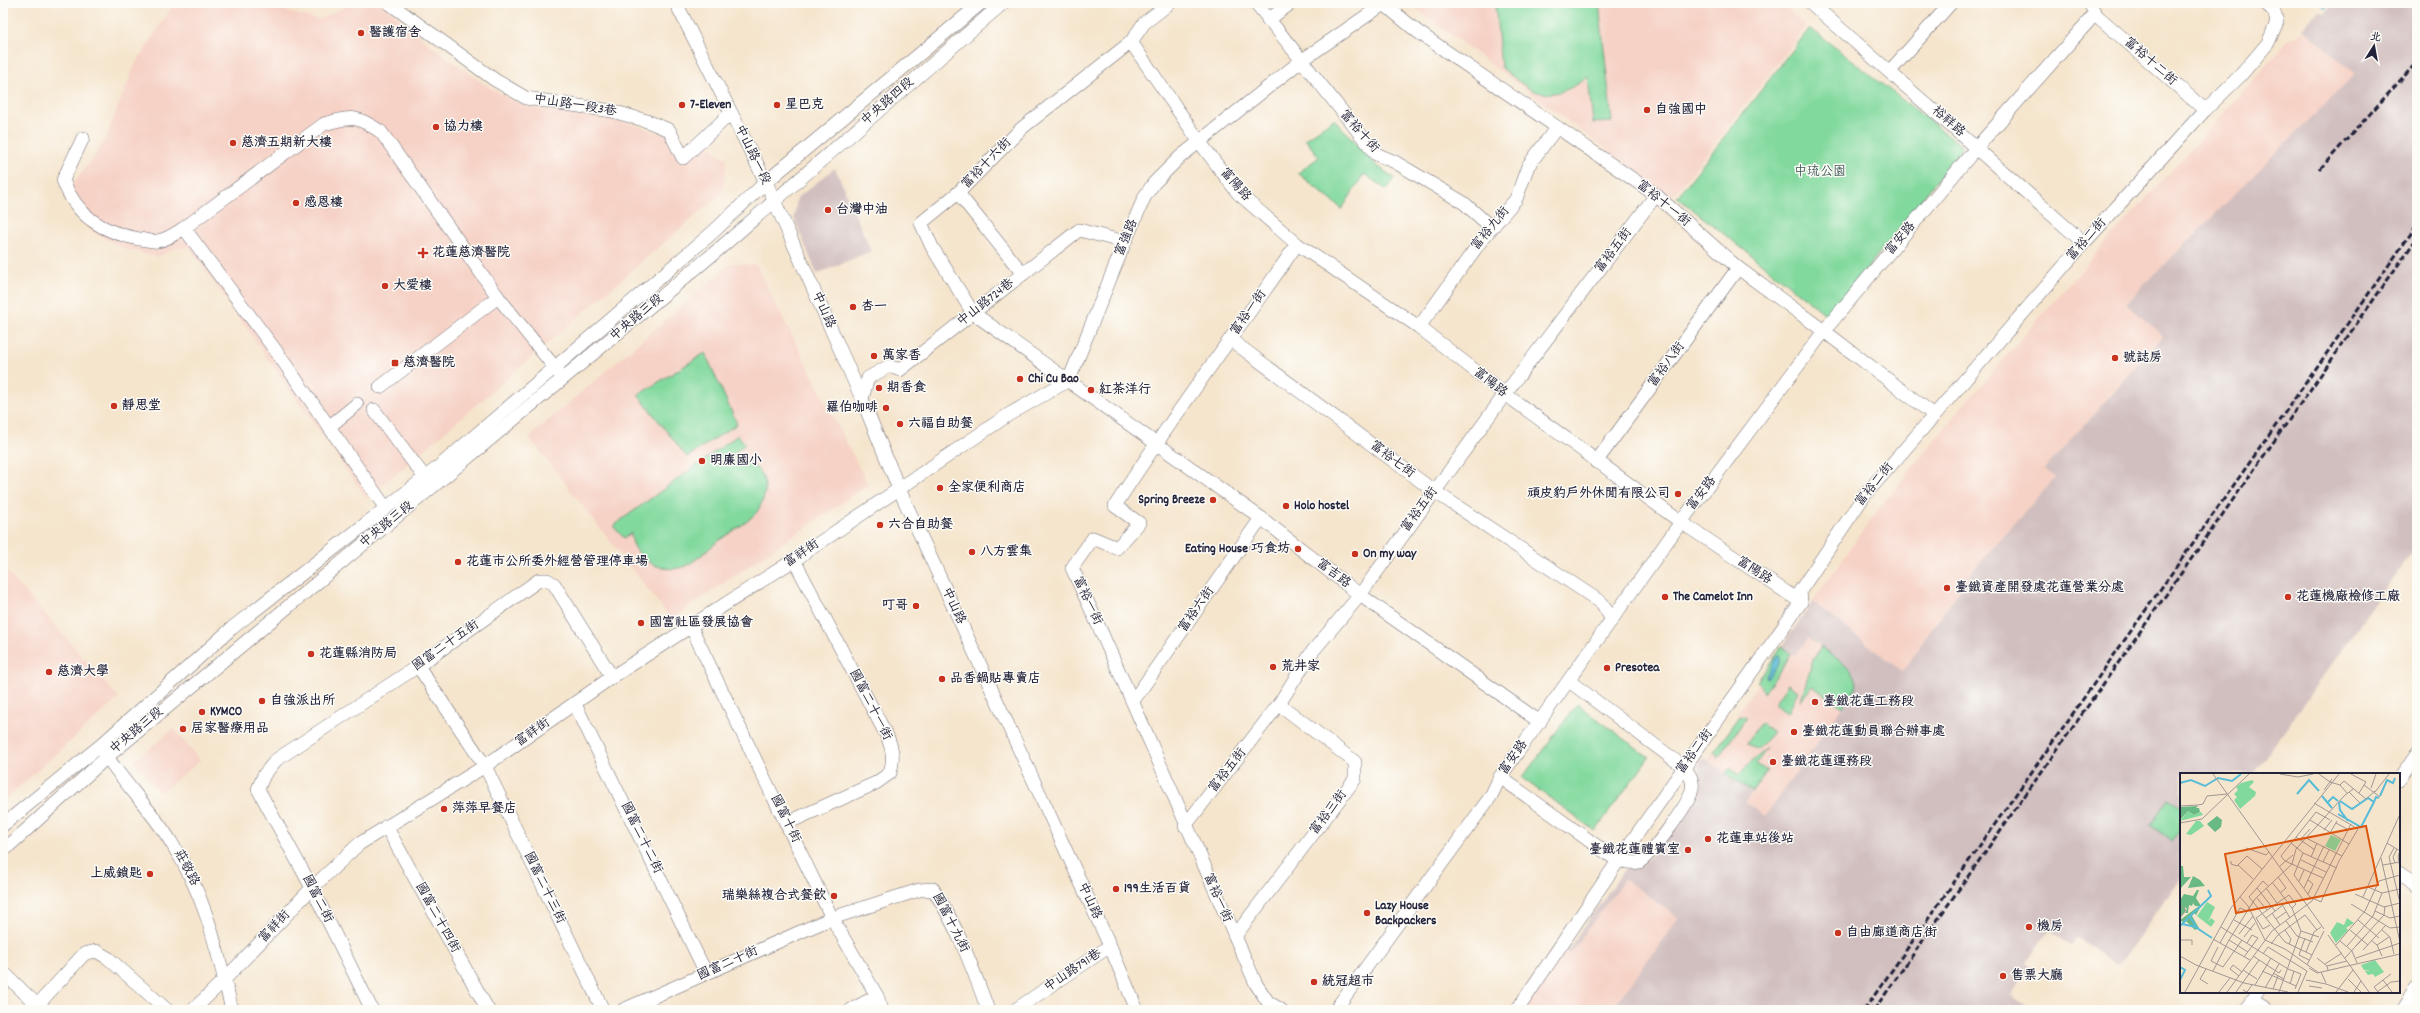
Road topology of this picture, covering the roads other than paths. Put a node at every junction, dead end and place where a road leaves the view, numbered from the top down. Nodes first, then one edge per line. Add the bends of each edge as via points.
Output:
1 (389, 3) edge
2 (676, 3) edge
3 (981, 3) edge
4 (1004, 3) edge
5 (1170, 3) edge
6 (1256, 3) edge
7 (1291, 3) edge
8 (1385, 3) edge
9 (1811, 3) edge
10 (1951, 3) edge
11 (2265, 3) edge
12 (2092, 8) edge
13 (1268, 20) junction
14 (1131, 42) junction
15 (1301, 60) junction
16 (1890, 71) junction
17 (2205, 110) junction
18 (731, 113) junction
19 (1557, 127) junction
20 (83, 138) dead end
21 (1199, 141) junction
22 (1977, 147) junction
23 (766, 182) junction
24 (958, 193) junction
25 (1656, 195) junction
26 (774, 201) junction
27 (184, 228) junction
28 (1492, 228) junction
29 (1125, 242) junction
30 (2084, 243) junction
31 (1297, 244) junction
32 (1738, 268) junction
33 (1023, 274) junction
34 (498, 296) junction
35 (973, 313) junction
36 (1418, 327) junction
37 (1824, 331) junction
38 (1231, 340) junction
39 (555, 368) junction
40 (564, 378) junction
41 (1070, 380) junction
42 (380, 387) dead end
43 (1505, 394) junction
44 (862, 398) junction
45 (357, 404) dead end
46 (374, 410) dead end
47 (1933, 414) junction
48 (330, 426) junction
49 (1156, 442) junction
50 (1596, 462) junction
51 (429, 482) junction
52 (899, 489) junction
53 (1434, 491) junction
54 (385, 507) junction
55 (1261, 518) junction
56 (1681, 522) junction
57 (794, 560) junction
58 (1360, 595) junction
59 (1801, 602) junction
60 (1612, 620) junction
61 (691, 627) junction
62 (418, 666) junction
63 (612, 677) junction
64 (1569, 681) junction
65 (1133, 701) junction
66 (575, 704) junction
67 (1279, 704) junction
68 (1540, 722) junction
69 (104, 751) junction
70 (2417, 754) edge
71 (485, 766) junction
72 (1684, 767) junction
73 (1500, 778) junction
74 (2400, 779) edge
75 (258, 789) joint
76 (787, 823) junction
77 (3, 825) edge
78 (386, 826) junction
79 (1185, 826) junction
80 (3, 851) edge
81 (1618, 861) junction
82 (2400, 875) edge
83 (2417, 886) edge
84 (312, 888) junction
85 (832, 918) junction
86 (1235, 936) junction
87 (1110, 946) junction
88 (3, 972) edge
89 (706, 973) junction
90 (224, 980) junction
91 (2417, 988) edge
92 (877, 996) junction
93 (2252, 1001) edge
94 (36, 1008) edge
95 (167, 1010) edge
96 (193, 1010) edge
97 (232, 1010) edge
98 (372, 1010) edge
99 (488, 1010) edge
100 (603, 1010) edge
101 (623, 1010) edge
102 (851, 1010) edge
103 (882, 1010) edge
104 (988, 1010) edge
105 (1015, 1010) edge
106 (1136, 1010) edge
107 (1281, 1010) edge
108 (1335, 1010) edge
109 (1516, 1010) edge
110 (2266, 1010) edge
111 (2403, 1010) edge

1 - 18 street, 中山路一段3巷 via 495,80 526,98 612,111 647,121 668,130 683,158
2 - 18 street, 中山路一段
3 - 23 street, 中央路四段
4 - 26 street, 中央路四段
5 - 14 street, 富裕十六街 via 1144,23
6 - 13 street, 富裕十街
7 - 13 street
8 - 15 street, 富強路
8 - 19 street, 富裕十一街 via 1418,32
9 - 16 street, 裕祥路
10 - 16 street
11 - 17 street, 富裕二街 via 2274,11 2277,22 2268,43 2240,76
12 - 17 street, 富裕十二街
12 - 22 street, 富安路
13 - 15 street, 富裕十街
14 - 21 street
14 - 24 street, 富裕十六街 via 1022,128
15 - 21 street, 富強路
15 - 28 street, 富裕十街 via 1376,154 1395,162 1464,203
16 - 22 street, 裕祥路
17 - 30 street, 富裕二街
18 - 23 street, 中山路一段
19 - 25 street, 富裕十一街
19 - 28 street, 富裕九街 via 1528,166 1516,199
20 - 27 street via 63,180 70,199 93,222 126,236 156,242
21 - 29 street, 富強路 via 1154,183 1145,196
21 - 31 street, 富陽路 via 1238,193
22 - 30 street, 裕祥路
22 - 37 street, 富安路
23 - 26 street, 中山路一段
23 - 39 street, 中央路三段
24 - 33 street
24 - 35 street, 富裕十六街 via 921,223 932,248
25 - 32 street, 富裕十一街
25 - 43 street, 富裕五街
26 - 40 street, 中央路三段
26 - 44 street, 中山路
27 - 34 street via 324,124 344,118 362,119 381,132
27 - 48 street
28 - 36 street, 富裕九街
29 - 33 street, 中山路724巷 via 1079,230
29 - 41 street, 富強路
30 - 47 street, 富裕二街
31 - 36 street, 富陽路
31 - 38 street, 富裕一街
32 - 37 street, 富裕十一街
32 - 50 street, 富裕八街
33 - 35 street, 中山路724巷
34 - 39 street
34 - 42 street
35 - 41 street, 富裕十六街
35 - 44 street, 中山路724巷 via 900,370 889,366 868,378
36 - 43 street, 富陽路
37 - 47 street, 富裕十一街
37 - 56 street, 富安路
38 - 49 street, 富裕一街
38 - 53 street, 富裕七街
39 - 40 street
39 - 51 street, 中央路三段
40 - 51 street, 中央路三段
41 - 49 street, 富吉路
41 - 52 street via 1008,415
43 - 50 street, 富陽路
43 - 53 street, 富裕五街
44 - 52 street, 中山路
45 - 48 street
46 - 51 street
47 - 59 street, 富裕二街 via 1864,496 1800,591
48 - 54 street
49 - 55 street, 富吉路
49 - 65 street, 富裕一街 via 1115,506 1139,523 1117,548 1093,538 1072,568
50 - 56 street, 富陽路
51 - 54 street, 中央路三段
51 - 69 street, 中央路三段
52 - 57 street, 富祥街
52 - 87 street, 中山路
53 - 58 street, 富裕五街
53 - 60 street, 富裕七街 via 1602,603
54 - 69 street, 中央路三段 via 232,628
55 - 58 street, 富吉路
55 - 65 street, 富裕六街
56 - 59 street, 富陽路
56 - 60 street, 富安路
57 - 61 street, 富祥街
57 - 76 street, 國富二十一街 via 887,736 893,750 893,762 890,773 876,783
58 - 67 street, 富裕五街 via 1312,652
58 - 68 street, 富吉路
59 - 72 street, 富裕二街
60 - 64 street, 富安路
61 - 63 street, 富祥街
61 - 76 street, 國富十街
62 - 63 street, 國富二十五街 via 539,580 547,580 554,584
62 - 71 street, 國富二十三街
62 - 75 street, 國富二十五街 via 276,760 264,775
63 - 66 street, 富祥街
64 - 68 street, 富安路
64 - 72 street
65 - 79 street, 富裕一街
66 - 71 street, 富祥街
66 - 89 street, 國富二十二街
67 - 79 street, 富裕五街
67 - 86 street, 富裕三街 via 1354,762 1355,779
68 - 73 street, 富安路
69 - 77 street, 中央路三段
69 - 80 street, 中央路三段
69 - 90 street, 莊敬路 via 171,841 194,883 213,932
70 - 74 street
71 - 78 street, 富祥街
71 - 100 street, 國富二十三街
72 - 81 street, 富裕二街
72 - 81 street via 1692,779 1691,793 1669,828 1647,858 1638,863
73 - 81 street
73 - 108 street, 富安路 via 1491,796
75 - 84 street, 國富二街
76 - 85 street, 國富十街
78 - 84 street, 富祥街 via 359,844
78 - 99 street, 國富二十四街
79 - 86 street, 富裕一街
81 - 109 street, 富裕二街
82 - 83 street
84 - 90 street, 富祥街
84 - 98 street, 國富二街
85 - 89 street, 國富二十街
85 - 92 street, 國富十街
85 - 104 street, 國富十九街 via 919,890 933,889 972,968
86 - 107 street, 富裕一街 via 1261,993
87 - 105 street, 中山路791巷
87 - 106 street, 中山路
88 - 94 street
89 - 101 street, 國富二十街
90 - 96 street, 富祥街
90 - 97 street, 莊敬路
91 - 111 street
92 - 102 street
92 - 103 street, 國富十街
93 - 110 street
94 - 95 street via 84,954 96,951 108,958

